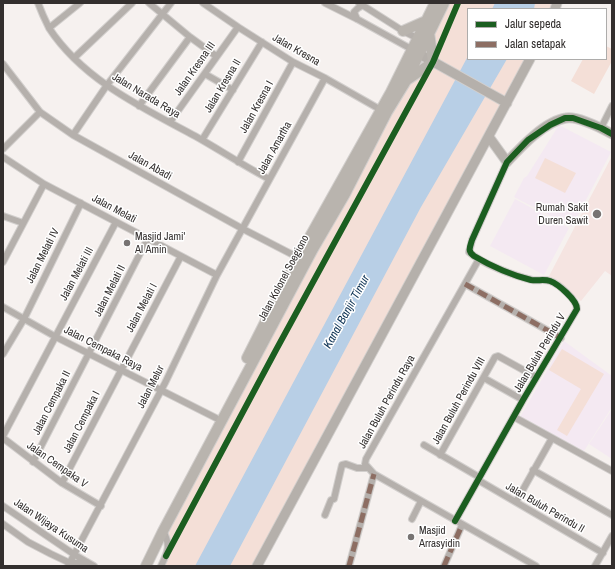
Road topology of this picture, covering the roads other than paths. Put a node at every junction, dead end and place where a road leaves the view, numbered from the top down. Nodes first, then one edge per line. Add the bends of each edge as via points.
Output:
1 (38, 3) edge
2 (80, 3) edge
3 (132, 3) edge
4 (149, 3) edge
5 (171, 3) edge
6 (203, 3) edge
7 (325, 3) edge
8 (435, 3) edge
9 (444, 3) edge
10 (361, 4) edge
11 (162, 14) junction
12 (357, 19) junction
13 (428, 20) junction
14 (238, 27) junction
15 (49, 28) junction
16 (403, 31) junction
17 (429, 32) junction
18 (190, 37) junction
19 (421, 41) junction
20 (262, 42) junction
21 (416, 52) junction
22 (216, 56) junction
23 (74, 58) junction
24 (529, 60) edge
25 (293, 62) junction
26 (434, 62) junction
27 (3, 64) edge
28 (205, 74) junction
29 (325, 78) junction
30 (406, 81) junction
31 (107, 84) junction
32 (233, 90) junction
33 (506, 102) junction
34 (139, 106) junction
35 (612, 106) edge
36 (381, 110) junction
37 (40, 112) junction
38 (170, 122) junction
39 (601, 128) junction
40 (612, 134) edge
41 (72, 135) junction
42 (489, 137) junction
43 (202, 140) junction
44 (3, 149) edge
45 (3, 157) edge
46 (238, 162) junction
47 (507, 162) junction
48 (269, 179) junction
49 (44, 184) junction
50 (81, 203) junction
51 (3, 216) edge
52 (116, 222) junction
53 (23, 223) junction
54 (243, 228) junction
55 (148, 238) junction
56 (181, 256) junction
57 (302, 259) junction
58 (479, 259) junction
59 (3, 262) edge
60 (217, 275) junction
61 (465, 284) junction
62 (3, 307) edge
63 (24, 319) junction
64 (56, 337) junction
65 (561, 338) junction
66 (3, 354) edge
67 (89, 354) junction
68 (121, 370) junction
69 (536, 377) junction
70 (484, 378) junction
71 (161, 390) junction
72 (523, 400) junction
73 (514, 417) junction
74 (216, 418) junction
75 (3, 437) edge
76 (552, 438) junction
77 (424, 445) dead end
78 (440, 454) junction
79 (33, 462) junction
80 (367, 468) junction
81 (533, 470) junction
82 (612, 471) edge
83 (374, 474) junction
84 (479, 479) junction
85 (62, 483) junction
86 (421, 501) junction
87 (516, 502) junction
88 (3, 506) edge
89 (101, 506) junction
90 (325, 515) dead end
91 (612, 515) edge
92 (412, 519) dead end
93 (455, 521) junction
94 (3, 524) edge
95 (462, 525) junction
96 (163, 531) junction
97 (612, 536) edge
98 (603, 553) junction
99 (75, 555) junction
100 (87, 562) junction
101 (69, 564) edge
102 (94, 566) edge
103 (139, 566) edge
104 (146, 566) edge
105 (161, 566) edge
106 (257, 566) edge
107 (349, 566) edge
108 (444, 566) edge
109 (536, 566) edge
110 (595, 566) edge

1 - 15 street, Jalan Narada Raya
2 - 15 street
3 - 23 street
4 - 11 street
5 - 11 street
6 - 14 street, Jalan Kresna
7 - 12 street
8 - 13 main road, Jalan Kolonel Soegiono
9 - 17 main road, Jalan Kolonel Soegiono
10 - 12 street via 354,12
10 - 16 street
11 - 18 street
11 - 31 street
12 - 21 street
13 - 16 main road
13 - 19 main road, Jalan Kolonel Soegiono
14 - 20 street, Jalan Kresna
14 - 22 street, Jalan Kresna III
15 - 23 street, Jalan Narada Raya
16 - 19 street
17 - 19 main road, Jalan Kolonel Soegiono
17 - 26 main road
18 - 22 street
18 - 34 street
19 - 21 main road, Jalan Kolonel Soegiono
20 - 25 street, Jalan Kresna
20 - 32 street, Jalan Kresna II
21 - 26 street
21 - 30 main road, Jalan Kolonel Soegiono
21 - 36 main road, Jalan Kolonel Soegiono
22 - 28 street, Jalan Kresna III
23 - 31 street, Jalan Narada Raya
24 - 33 street
25 - 29 street, Jalan Kresna
25 - 46 street, Jalan Kresna I
26 - 30 main road
26 - 33 street
27 - 37 street, Jalan Abadi
28 - 32 street
28 - 38 street, Jalan Kresna III
29 - 36 street, Jalan Kresna
29 - 48 street, Jalan Amartha
30 - 57 main road, Jalan Kolonel Soegiono via 345,194
31 - 34 street, Jalan Narada Raya
31 - 41 street
32 - 43 street, Jalan Kresna II
33 - 42 street
34 - 38 street, Jalan Narada Raya
35 - 39 street
36 - 57 main road, Jalan Kolonel Soegiono
37 - 41 street, Jalan Abadi
37 - 44 street
38 - 43 street, Jalan Narada Raya
39 - 40 street
39 - 47 street via 565,118 528,140
41 - 54 street, Jalan Abadi
42 - 47 street
42 - 106 street
43 - 46 street, Jalan Narada Raya
45 - 49 street, Jalan Melati
46 - 48 street, Jalan Narada Raya
47 - 58 street via 469,248 470,253
48 - 54 street, Jalan Amartha
49 - 50 street, Jalan Melati
49 - 53 street
50 - 52 street, Jalan Melati
50 - 63 street, Jalan Melati IV
51 - 53 street
52 - 55 street, Jalan Melati
52 - 64 street, Jalan Melati III
53 - 59 street
54 - 57 street, Jalan Abadi
54 - 60 street, Jalan Melur
55 - 56 street, Jalan Melati
55 - 67 street, Jalan Melati II
56 - 60 street, Jalan Melati
56 - 68 street, Jalan Melati I
57 - 74 main road, Jalan Kolonel Soegiono
57 - 96 main road, Jalan Kolonel Soegiono
58 - 61 street, Jalan Buluh Perindu Raya
58 - 65 street, Jalan Buluh Perindu V via 515,276 551,281 572,298 577,304 577,309
60 - 71 street, Jalan Melur
61 - 65 street
61 - 80 street, Jalan Buluh Perindu Raya via 366,459
62 - 63 street, Jalan Cempaka Raya
63 - 64 street, Jalan Cempaka Raya
63 - 66 street, Jalan Melati IV
64 - 67 street, Jalan Cempaka Raya
64 - 75 street, Jalan Melati III
65 - 69 street, Jalan Buluh Perindu V
67 - 68 street, Jalan Cempaka Raya
67 - 79 street, Jalan Cempaka II
68 - 71 street, Jalan Cempaka Raya
68 - 85 street, Jalan Cempaka I
69 - 70 street, Jalan Buluh Perindu VIII via 497,356
69 - 72 street, Jalan Buluh Perindu V
70 - 72 street
70 - 78 street, Jalan Buluh Perindu VIII
71 - 74 street, Jalan Cempaka Raya
71 - 89 street, Jalan Melur
72 - 73 street, Jalan Buluh Perindu V
73 - 76 street
73 - 84 street, Jalan Buluh Perindu V
74 - 103 main road, Jalan Kolonel Soegiono
75 - 79 street, Jalan Cempaka V
76 - 81 street
76 - 82 street
77 - 78 street, Jalan Buluh Perindu II
78 - 84 street, Jalan Buluh Perindu II
79 - 85 street, Jalan Cempaka V
80 - 83 street
80 - 90 street via 342,465 334,499 331,500
81 - 87 street
81 - 91 street
83 - 86 street
83 - 107 street
84 - 87 street, Jalan Buluh Perindu II
84 - 93 street, Jalan Buluh Perindu V
85 - 89 street, Jalan Cempaka V
86 - 92 street
86 - 93 street
87 - 98 street, Jalan Buluh Perindu II
88 - 99 street, Jalan Wijaya Kusuma
89 - 99 street, Jalan Melur
93 - 95 street
94 - 101 street, Jalan Wijaya Kusuma via 28,542
95 - 108 street
95 - 109 street
96 - 104 main road, Jalan Kolonel Soegiono
96 - 105 street via 168,546
97 - 98 street
98 - 110 street
99 - 100 street, Jalan Wijaya Kusuma
99 - 101 street, Jalan Melur
100 - 101 street, Jalan Wijaya Kusuma
100 - 102 street, Jalan Wijaya Kusuma

